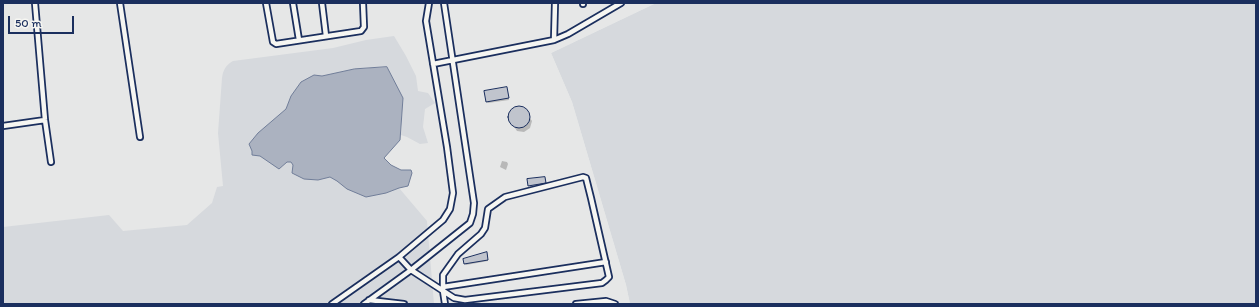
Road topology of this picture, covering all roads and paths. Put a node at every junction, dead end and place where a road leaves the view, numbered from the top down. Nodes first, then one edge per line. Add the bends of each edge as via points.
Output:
1 (35, 3) edge
2 (120, 3) edge
3 (266, 3) edge
4 (293, 3) edge
5 (322, 3) edge
6 (363, 3) edge
7 (429, 3) edge
8 (444, 3) edge
9 (555, 3) edge
10 (621, 3) edge
11 (326, 36) junction
12 (299, 40) junction
13 (554, 40) junction
14 (453, 60) junction
15 (433, 64) junction
16 (45, 120) junction
17 (3, 126) edge
18 (140, 137) dead end
19 (51, 162) dead end
20 (399, 257) junction
21 (606, 262) junction
22 (411, 270) junction
23 (443, 289) junction
24 (369, 300) junction
25 (332, 304) edge
26 (364, 304) edge
27 (404, 304) edge
28 (445, 304) edge
29 (576, 304) edge
30 (615, 304) edge

1 - 16 lane
2 - 18 lane
3 - 12 lane via 274,43
4 - 12 lane
5 - 11 lane
6 - 11 lane via 364,26 361,31
7 - 15 lane via 426,21
8 - 14 lane
9 - 13 lane
10 - 13 lane
11 - 12 lane
13 - 14 lane
14 - 15 lane
14 - 22 lane via 474,203 473,214 470,222
15 - 20 lane via 453,193 450,209 443,220
16 - 17 lane
16 - 19 lane
20 - 22 lane
20 - 25 lane
21 - 23 lane
21 - 23 lane via 608,277 602,282 465,300 454,298
21 - 23 lane via 586,178 583,177 505,197 488,209 482,234 458,254 443,275
22 - 23 lane
22 - 24 lane
23 - 28 lane
24 - 26 lane
24 - 27 lane
29 - 30 lane via 606,300

